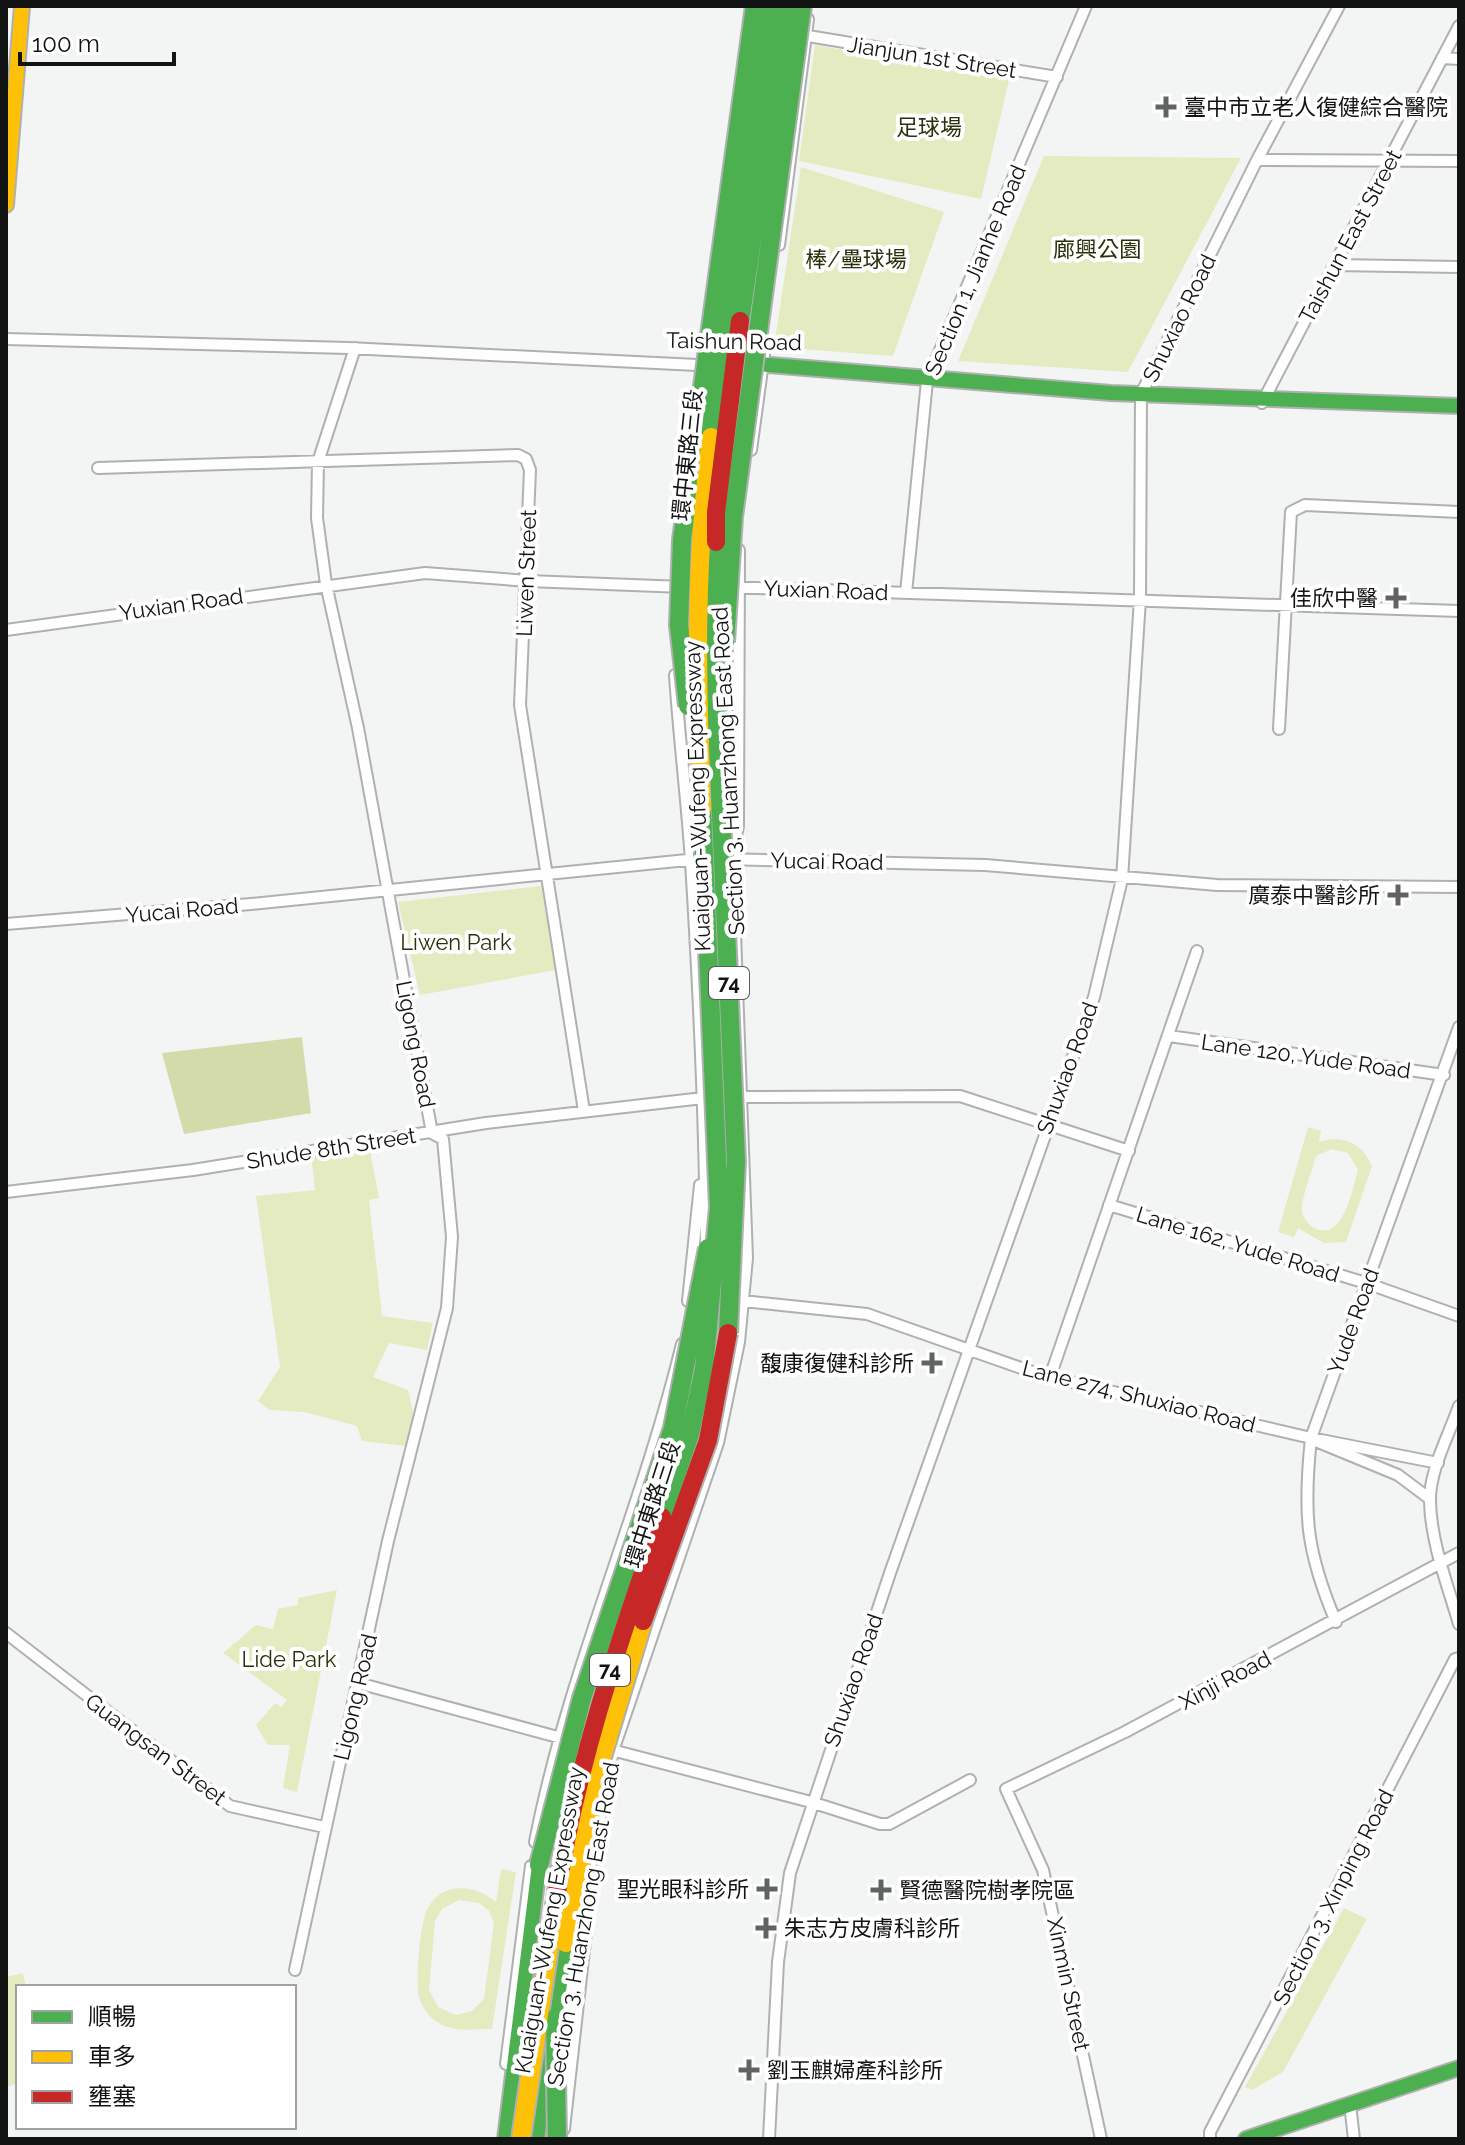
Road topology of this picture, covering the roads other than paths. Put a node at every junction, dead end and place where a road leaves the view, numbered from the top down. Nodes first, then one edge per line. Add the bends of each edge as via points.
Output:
1 (22, 6) edge
2 (753, 6) edge
3 (762, 6) edge
4 (770, 6) edge
5 (787, 6) edge
6 (799, 6) edge
7 (809, 6) edge
8 (1086, 6) edge
9 (1339, 6) edge
10 (1459, 26) edge
11 (808, 36) junction
12 (1442, 58) junction
13 (1459, 59) edge
14 (1057, 77) junction
15 (1391, 159) junction
16 (1257, 160) junction
17 (1459, 161) edge
18 (6, 205) edge
19 (1335, 265) junction
20 (1459, 267) edge
21 (6, 339) edge
22 (355, 348) junction
23 (755, 362) junction
24 (703, 366) junction
25 (927, 381) junction
26 (1141, 394) junction
27 (1262, 403) junction
28 (1459, 406) edge
29 (318, 462) junction
30 (98, 468) dead end
31 (1459, 512) edge
32 (528, 581) junction
33 (326, 584) junction
34 (675, 587) junction
35 (688, 587) junction
36 (719, 587) junction
37 (740, 587) junction
38 (906, 593) junction
39 (1140, 599) junction
40 (1288, 605) junction
41 (1459, 611) edge
42 (6, 630) edge
43 (1279, 729) dead end
44 (699, 760) junction
45 (721, 760) junction
46 (691, 859) junction
47 (732, 859) junction
48 (549, 875) junction
49 (1122, 879) junction
50 (1459, 887) edge
51 (387, 892) junction
52 (6, 924) edge
53 (1197, 951) dead end
54 (1459, 1027) edge
55 (1169, 1036) junction
56 (1444, 1075) junction
57 (742, 1097) junction
58 (703, 1098) junction
59 (584, 1111) junction
60 (1047, 1125) junction
61 (705, 1132) junction
62 (432, 1133) junction
63 (1129, 1151) junction
64 (6, 1192) edge
65 (1109, 1205) junction
66 (719, 1207) junction
67 (1366, 1283) junction
68 (743, 1301) junction
69 (1459, 1316) edge
70 (968, 1350) junction
71 (1050, 1377) junction
72 (1459, 1406) edge
73 (1311, 1438) junction
74 (1438, 1463) junction
75 (1430, 1499) junction
76 (1459, 1553) edge
77 (1441, 1565) junction
78 (1336, 1622) junction
79 (1459, 1624) edge
80 (6, 1633) edge
81 (1459, 1658) edge
82 (358, 1683) junction
83 (560, 1738) junction
84 (576, 1742) junction
85 (613, 1751) junction
86 (970, 1780) dead end
87 (1006, 1789) joint
88 (811, 1802) junction
89 (597, 1825) junction
90 (324, 1827) junction
91 (295, 1970) dead end
92 (555, 2018) junction
93 (1459, 2068) edge
94 (1350, 2104) junction
95 (505, 2139) edge
96 (521, 2139) edge
97 (537, 2139) edge
98 (547, 2139) edge
99 (560, 2139) edge
100 (769, 2139) edge
101 (1101, 2139) edge
102 (1210, 2139) edge
103 (1246, 2139) edge
104 (1354, 2139) edge

1 - 18 main road
2 - 24 street, 環中東路三段
2 - 44 main road, bridge via 686,507 683,680
3 - 24 street, 環中東路三段
4 - 44 main road, Kuaiguan-Wufeng Expressway / 74, bridge via 702,504 695,643
5 - 45 main road, Kuaiguan-Wufeng Expressway / 74, bridge via 756,196 716,512 714,654
6 - 23 street, Section 3, Huanzhong East Road
6 - 45 main road, bridge via 733,517
7 - 11 street
8 - 14 street, Section 1, Jianhe Road
9 - 16 street, Shuxiao Road
10 - 12 street, Taishun East Street
11 - 14 street, Jianjun 1st Street
11 - 23 street
12 - 13 street
12 - 15 street, Taishun East Street
14 - 25 street, Section 1, Jianhe Road
15 - 16 street
15 - 17 street
15 - 19 street, Taishun East Street
16 - 26 street, Shuxiao Road
19 - 20 street
19 - 27 street, Taishun East Street
21 - 22 street, Taishun Road
22 - 24 street, Taishun Road
22 - 29 street, Ligong Road
23 - 24 main road, Taishun Road
23 - 25 main road, Taishun Road
23 - 36 street, Section 3, Huanzhong East Road via 723,516
23 - 37 street via 739,530
24 - 34 street, 環中東路三段
24 - 35 street, 環中東路三段
25 - 26 main road, Taishun Road
25 - 38 street, Section 1, Jianhe Road
26 - 27 main road, Taishun Road
26 - 39 street, Shuxiao Road
27 - 28 main road, Taishun Road
29 - 30 street, Liwen Street
29 - 32 street, Liwen Street via 518,455 526,459
29 - 33 street, Ligong Road via 317,518
31 - 40 street via 1305,505 1291,512
32 - 33 street, Yuxian Road via 425,573
32 - 34 street, Yuxian Road
32 - 48 street, Liwen Street via 520,705
33 - 42 street, Yuxian Road
33 - 51 street, Ligong Road
34 - 35 street, Yuxian Road
34 - 46 street, 環中東路三段 via 680,765
35 - 36 street, Yuxian Road
35 - 46 street, 環中東路三段
36 - 37 street, Yuxian Road
36 - 47 street, Section 3, Huanzhong East Road
37 - 38 street, Yuxian Road
37 - 47 street via 738,826
38 - 39 street, Yuxian Road
39 - 40 street, Yuxian Road
39 - 49 street, Shuxiao Road
40 - 41 street, Yuxian Road
40 - 43 street
44 - 66 main road, Kuaiguan-Wufeng Expressway / 74, bridge
45 - 92 main road, Kuaiguan-Wufeng Expressway / 74, bridge via 736,1161 728,1339 708,1440 627,1666 595,1780
46 - 47 street, Yucai Road
46 - 48 street, Yucai Road
46 - 58 street, 環中東路三段
47 - 49 street, Yucai Road via 985,865
47 - 57 street, Section 3, Huanzhong East Road
48 - 51 street, Yucai Road
48 - 59 street, Liwen Street
49 - 50 street, Yucai Road via 1312,888
49 - 60 street, Shuxiao Road via 1094,997
51 - 52 street, Yucai Road
51 - 62 street, Ligong Road
53 - 55 street
54 - 56 street, Yude Road
55 - 56 street, Lane 120, Yude Road
55 - 63 street
56 - 67 street, Yude Road
57 - 60 street via 960,1096
57 - 68 street, Section 3, Huanzhong East Road via 747,1258
58 - 59 street, Shude 8th Street
58 - 61 street, 環中東路三段
59 - 62 street, Shude 8th Street
60 - 63 street
60 - 70 street, Shuxiao Road
61 - 83 street via 686,1330
61 - 84 street, 環中東路三段 via 704,1300 693,1369
62 - 64 street, Shude 8th Street
62 - 82 street, Ligong Road via 443,1139 452,1237 447,1308
63 - 65 street
65 - 67 street, Lane 162, Yude Road
65 - 71 street
66 - 95 main road, 74, bridge via 701,1270 673,1425 563,1754 539,1865
66 - 96 main road, Kuaiguan-Wufeng Expressway / 74, bridge via 704,1369 690,1434 613,1661 564,1843
67 - 69 street, Lane 162, Yude Road
67 - 73 street, Yude Road
68 - 70 street, Lane 274, Shuxiao Road via 867,1314
68 - 85 street, Section 3, Huanzhong East Road via 718,1443
70 - 71 street, Lane 274, Shuxiao Road
70 - 88 street, Shuxiao Road
71 - 73 street, Lane 274, Shuxiao Road
72 - 74 street
73 - 74 street
73 - 75 street via 1398,1475
73 - 78 street, Yude Road via 1305,1492 1311,1559
74 - 75 street
75 - 77 street
76 - 77 street
77 - 78 street, Xinji Road
77 - 79 street
78 - 87 street, Xinji Road
80 - 90 street, Guangsan Street via 230,1806
81 - 102 street, Section 3, Xinping Road
82 - 83 street
82 - 90 street, Ligong Road
83 - 84 street
83 - 95 street via 527,1887 508,2036
84 - 85 street
84 - 95 street, 環中東路三段 via 553,1830 526,2040
85 - 88 street
85 - 89 street, Section 3, Huanzhong East Road
86 - 88 street via 889,1824
87 - 101 street, Xinmin Street via 1043,1870
88 - 100 street, Shuxiao Road via 790,1873 778,1962
89 - 98 street, Section 3, Huanzhong East Road
89 - 99 street via 575,2049
90 - 91 street, Ligong Road
92 - 97 main road, Kuaiguan-Wufeng Expressway / 74, bridge
92 - 99 main road, 74, bridge
93 - 94 main road
94 - 103 main road
94 - 104 street

